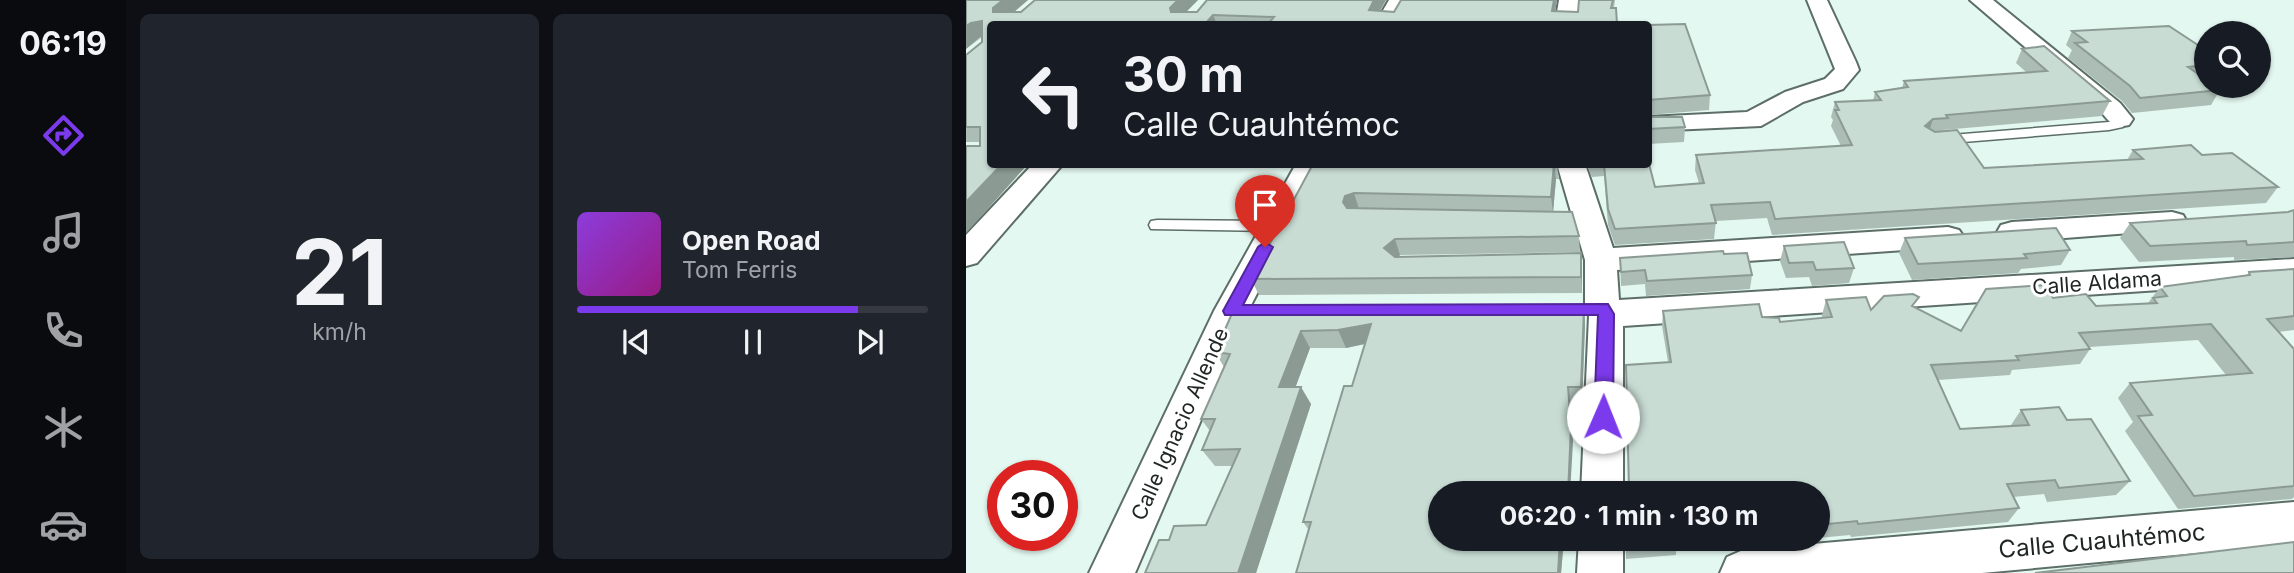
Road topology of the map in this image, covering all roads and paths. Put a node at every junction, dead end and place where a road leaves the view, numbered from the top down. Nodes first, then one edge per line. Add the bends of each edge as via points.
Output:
1 (1399, 0) edge
2 (1569, 0) edge
3 (1817, 0) edge
4 (1980, 0) edge
5 (1388, 21) edge
6 (1566, 21) edge
7 (2120, 120) joint
8 (1652, 124) edge
9 (1929, 141) edge
10 (1045, 168) edge
11 (1308, 168) edge
12 (1572, 168) edge
13 (2206, 219) edge
14 (1157, 225) dead end
15 (1276, 226) junction
16 (966, 255) edge
17 (1595, 260) junction
18 (2294, 270) edge
19 (1231, 311) junction
20 (1272, 311) edge
21 (1594, 311) junction
22 (1601, 481) edge
23 (2294, 523) edge
24 (1601, 551) edge
25 (1112, 573) edge
26 (1600, 573) edge
27 (1743, 573) edge

1 - 5 street
2 - 6 street
3 - 8 street via 1847,70 1842,78 1752,120
4 - 7 street
7 - 9 lane via 2109,126
10 - 16 street
11 - 15 street, Calle Ignacio Allende
12 - 17 street
13 - 17 street
14 - 15 lane
15 - 19 street, Calle Ignacio Allende
17 - 21 street
18 - 21 street, Calle Aldama
19 - 20 street
19 - 25 street, Calle Ignacio Allende
21 - 22 street
23 - 27 street, Calle Cuauhtémoc
24 - 26 street

